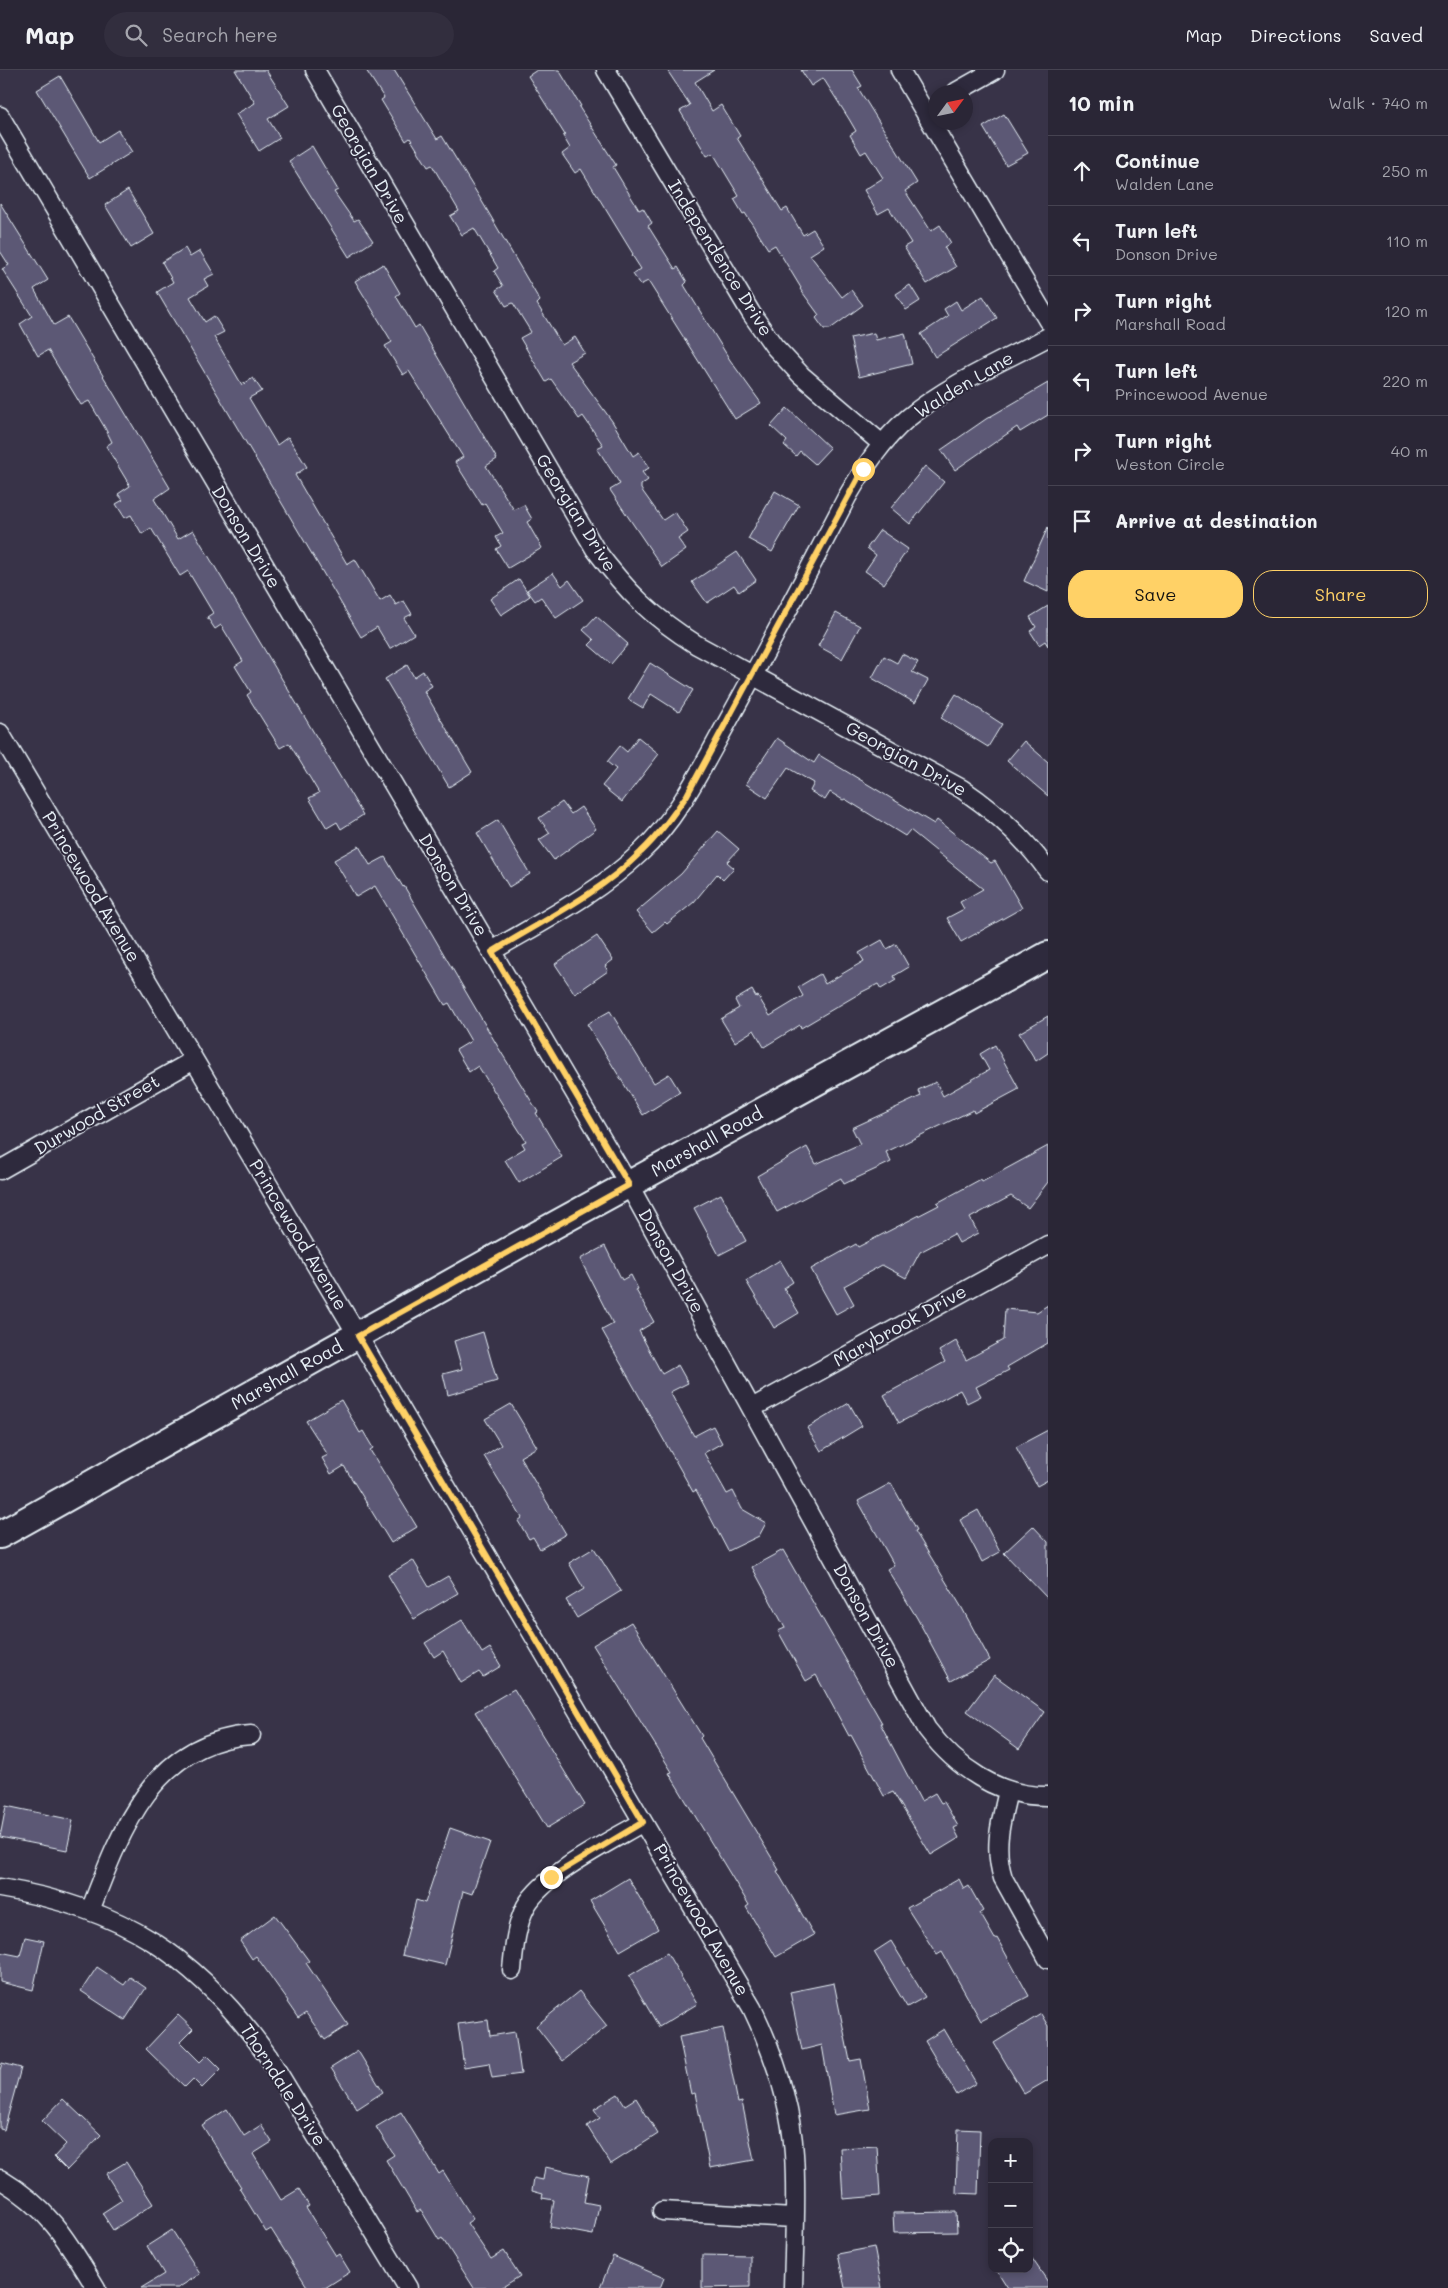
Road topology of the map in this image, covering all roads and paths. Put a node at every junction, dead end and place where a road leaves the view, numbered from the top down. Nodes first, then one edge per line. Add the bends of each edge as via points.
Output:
1 (315, 70) edge
2 (606, 70) edge
3 (900, 70) edge
4 (995, 70) edge
5 (968, 85) edge
6 (928, 105) edge
7 (0, 116) edge
8 (942, 130) edge
9 (1048, 321) edge
10 (1048, 337) edge
11 (882, 444) junction
12 (754, 675) junction
13 (0, 733) edge
14 (1048, 871) edge
15 (492, 952) junction
16 (1048, 955) edge
17 (194, 1060) junction
18 (0, 1170) edge
19 (629, 1185) junction
20 (1048, 1245) edge
21 (358, 1336) junction
22 (752, 1408) junction
23 (0, 1535) edge
24 (251, 1735) dead end
25 (1008, 1791) junction
26 (1048, 1796) edge
27 (643, 1822) junction
28 (0, 1888) edge
29 (90, 1911) junction
30 (1048, 1959) edge
31 (512, 1970) dead end
32 (0, 2179) edge
33 (662, 2211) dead end
34 (794, 2218) junction
35 (96, 2288) edge
36 (408, 2288) edge
37 (793, 2288) edge

1 - 12 street, Georgian Drive via 595,550 618,581 668,626
2 - 11 street, Independence Drive via 774,346 801,375
3 - 6 street
4 - 5 street
7 - 15 street, Donson Drive
8 - 9 street
10 - 11 street, Walden Lane via 934,399 907,419
11 - 12 street, Walden Lane via 847,497
12 - 14 street, Georgian Drive via 962,789 992,809
12 - 15 street, Walden Lane via 687,795 641,852 579,899
13 - 17 street, Princewood Avenue
15 - 19 street, Donson Drive
16 - 19 street, Marshall Road
17 - 18 street, Durwood Street
17 - 21 street, Princewood Avenue
19 - 21 street, Marshall Road
19 - 22 street, Donson Drive
20 - 22 street, Marybrook Drive
21 - 23 street, Marshall Road
21 - 27 street, Princewood Avenue
22 - 25 street, Donson Drive via 927,1729 958,1763
24 - 29 street via 231,1736 190,1752 151,1789 131,1816 113,1851
25 - 26 street, Donson Drive via 1033,1797
25 - 30 street via 998,1833 1000,1868
27 - 31 street via 551,1877 537,1891 520,1922
27 - 34 street, Princewood Avenue via 767,2039 789,2116 794,2154
28 - 29 street, Thorndale Drive via 34,1894
29 - 36 street, Thorndale Drive via 124,1925 164,1948 221,1996 268,2056
32 - 35 street via 44,2211
33 - 34 street
34 - 37 street, Princewood Avenue

